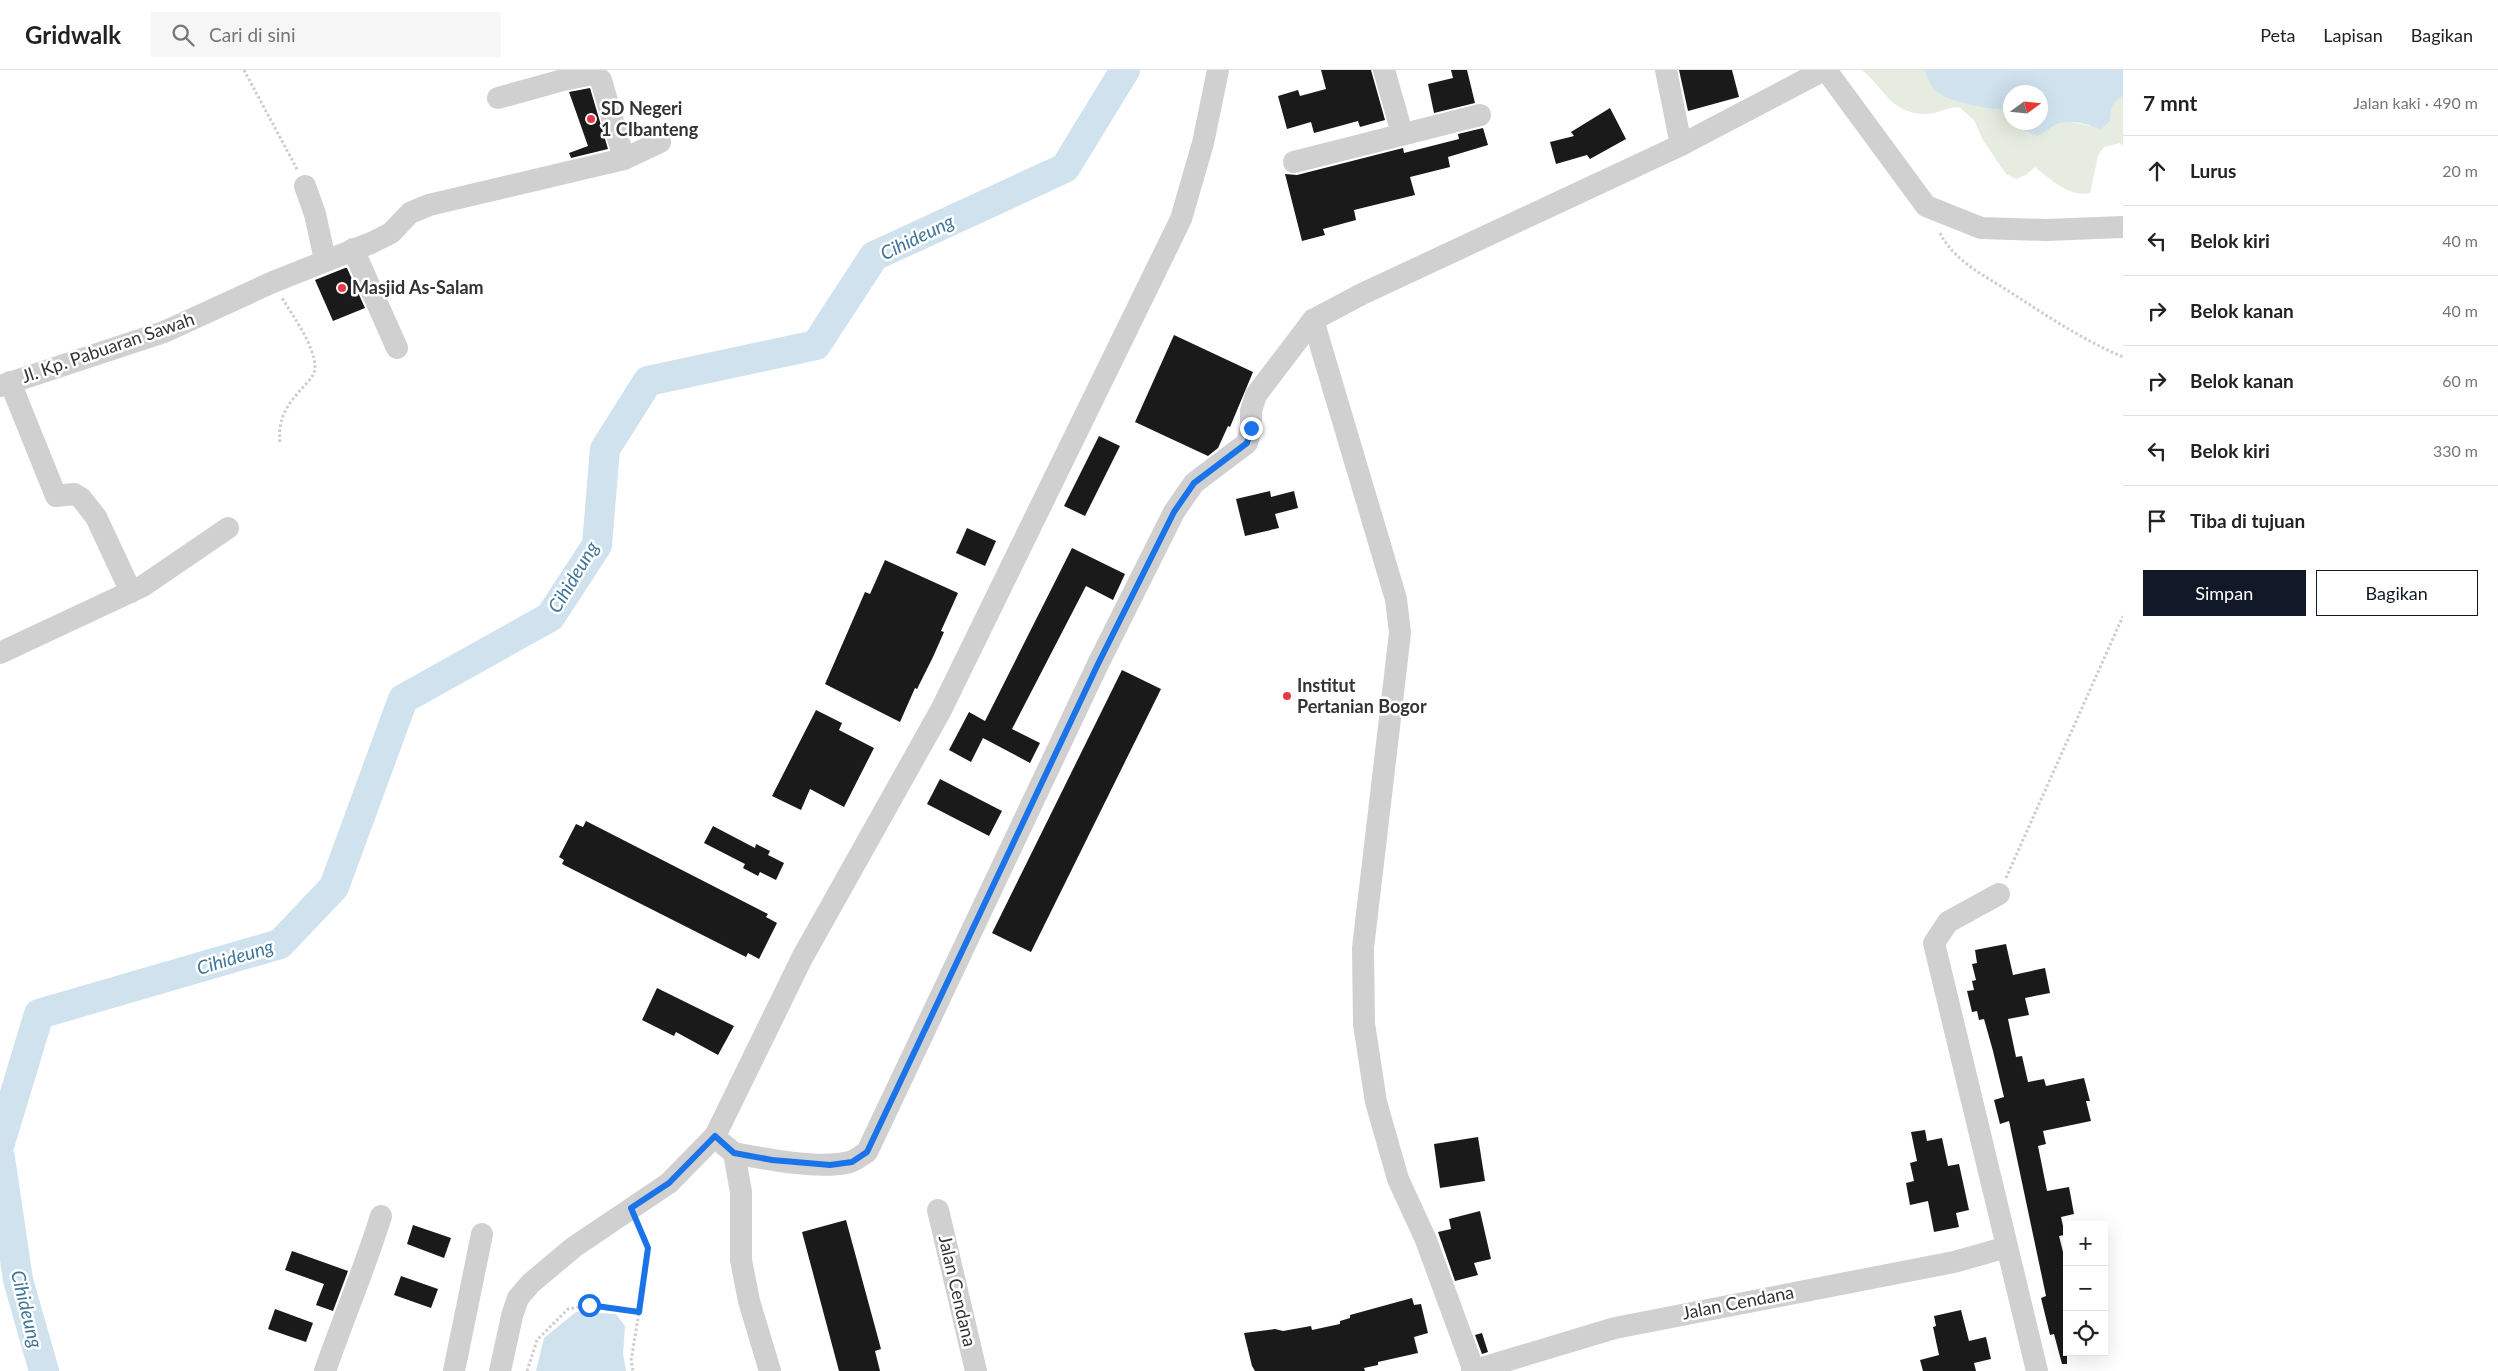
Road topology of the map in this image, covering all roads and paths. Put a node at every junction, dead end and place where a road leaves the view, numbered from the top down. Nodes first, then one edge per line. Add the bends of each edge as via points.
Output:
1 (244, 70) edge
2 (1218, 70) edge
3 (1384, 70) edge
4 (1666, 70) edge
5 (1825, 70) edge
6 (560, 75) edge
7 (498, 98) dead end
8 (1480, 115) dead end
9 (1402, 133) junction
10 (660, 142) dead end
11 (1681, 145) junction
12 (624, 159) junction
13 (1294, 162) dead end
14 (304, 186) joint
15 (1926, 206) junction
16 (2123, 227) edge
17 (353, 249) junction
18 (325, 260) junction
19 (273, 282) junction
20 (1313, 320) junction
21 (397, 348) dead end
22 (2123, 357) edge
23 (5, 384) edge
24 (280, 442) dead end
25 (228, 528) dead end
26 (131, 592) junction
27 (2123, 616) edge
28 (0, 653) edge
29 (1999, 894) joint
30 (715, 1136) junction
31 (734, 1153) junction
32 (631, 1208) junction
33 (938, 1210) dead end
34 (381, 1216) dead end
35 (482, 1234) dead end
36 (2007, 1247) junction
37 (639, 1312) junction
38 (325, 1371) edge
39 (454, 1371) edge
40 (500, 1371) edge
41 (527, 1371) edge
42 (633, 1371) edge
43 (770, 1371) edge
44 (976, 1371) edge
45 (1473, 1371) edge
46 (2037, 1371) edge

1 - 14 path via 290,153
2 - 30 street via 1181,219 942,710 802,958
3 - 9 street
4 - 11 street
5 - 11 street
5 - 15 street
6 - 7 street
6 - 12 street via 594,74 600,80
8 - 9 street
9 - 13 street
10 - 12 street, Jl. Kp. Pabuaran Sawah
11 - 20 street
12 - 17 street, Jl. Kp. Pabuaran Sawah via 429,205 410,214 391,233
14 - 18 street via 315,214
15 - 16 street via 1981,228
15 - 22 path via 1947,246 1975,271 2071,332
17 - 18 street, Jl. Kp. Pabuaran Sawah
17 - 21 street
18 - 19 street, Jl. Kp. Pabuaran Sawah
19 - 23 street, Jl. Kp. Pabuaran Sawah via 164,332
19 - 24 path via 305,338 315,366 314,374 287,406 278,428
20 - 31 street via 1256,395 1247,443 1194,483 1174,512 1098,664 867,1152 852,1162 830,1165
20 - 45 street via 1396,599 1400,633 1363,948 1364,1024 1376,1102 1398,1178 1426,1240
23 - 26 street via 56,496 74,494 89,506
25 - 26 street
26 - 28 street
27 - 29 path
29 - 36 street via 1948,922 1934,943
30 - 31 street
30 - 32 street via 669,1183
31 - 43 street via 741,1192 741,1260 749,1301
32 - 37 path via 648,1248
32 - 40 street via 574,1247 518,1298
33 - 44 street, Jalan Cendana
34 - 38 street
35 - 39 street
36 - 45 street, Jalan Cendana via 1954,1262 1615,1328
36 - 46 street
37 - 41 path via 589,1305 568,1309 537,1340
37 - 42 path via 631,1361

